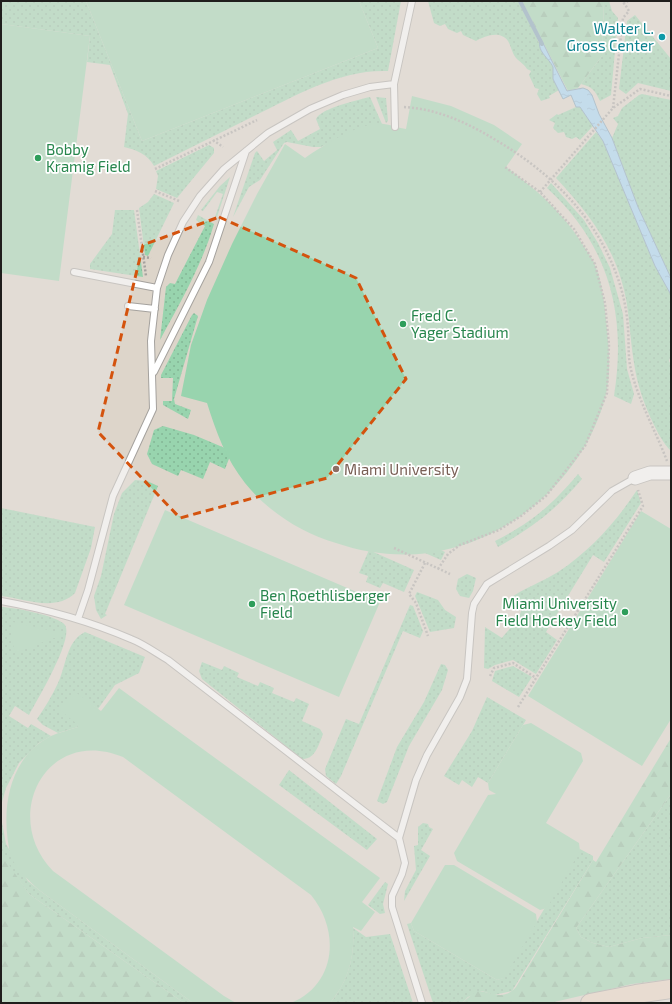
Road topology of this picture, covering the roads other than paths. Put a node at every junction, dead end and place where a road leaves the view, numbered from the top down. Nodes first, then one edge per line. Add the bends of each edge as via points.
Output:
1 (412, 1) edge
2 (394, 84) junction
3 (395, 127) dead end
4 (246, 149) junction
5 (74, 272) dead end
6 (157, 288) junction
7 (128, 306) dead end
8 (155, 310) junction
9 (153, 373) junction
10 (671, 473) edge
11 (635, 478) joint
12 (1, 601) edge
13 (78, 619) junction
14 (399, 838) junction
15 (671, 989) edge
16 (422, 1003) edge
17 (590, 1003) edge

1 - 2 lane
2 - 3 lane
2 - 4 lane via 370,87 343,95 310,109
4 - 6 lane via 210,185 186,218 168,256
4 - 9 lane via 209,262
5 - 6 lane
6 - 8 lane
7 - 8 lane
8 - 9 lane via 151,341
9 - 13 lane via 153,409 113,496
10 - 11 street via 650,473
11 - 14 lane via 612,491 572,530 550,546 501,574 482,590 472,613 467,679 416,780
12 - 13 lane via 41,608
13 - 14 lane via 132,639 168,660
14 - 16 lane via 405,863 392,896 392,907
15 - 17 main road

